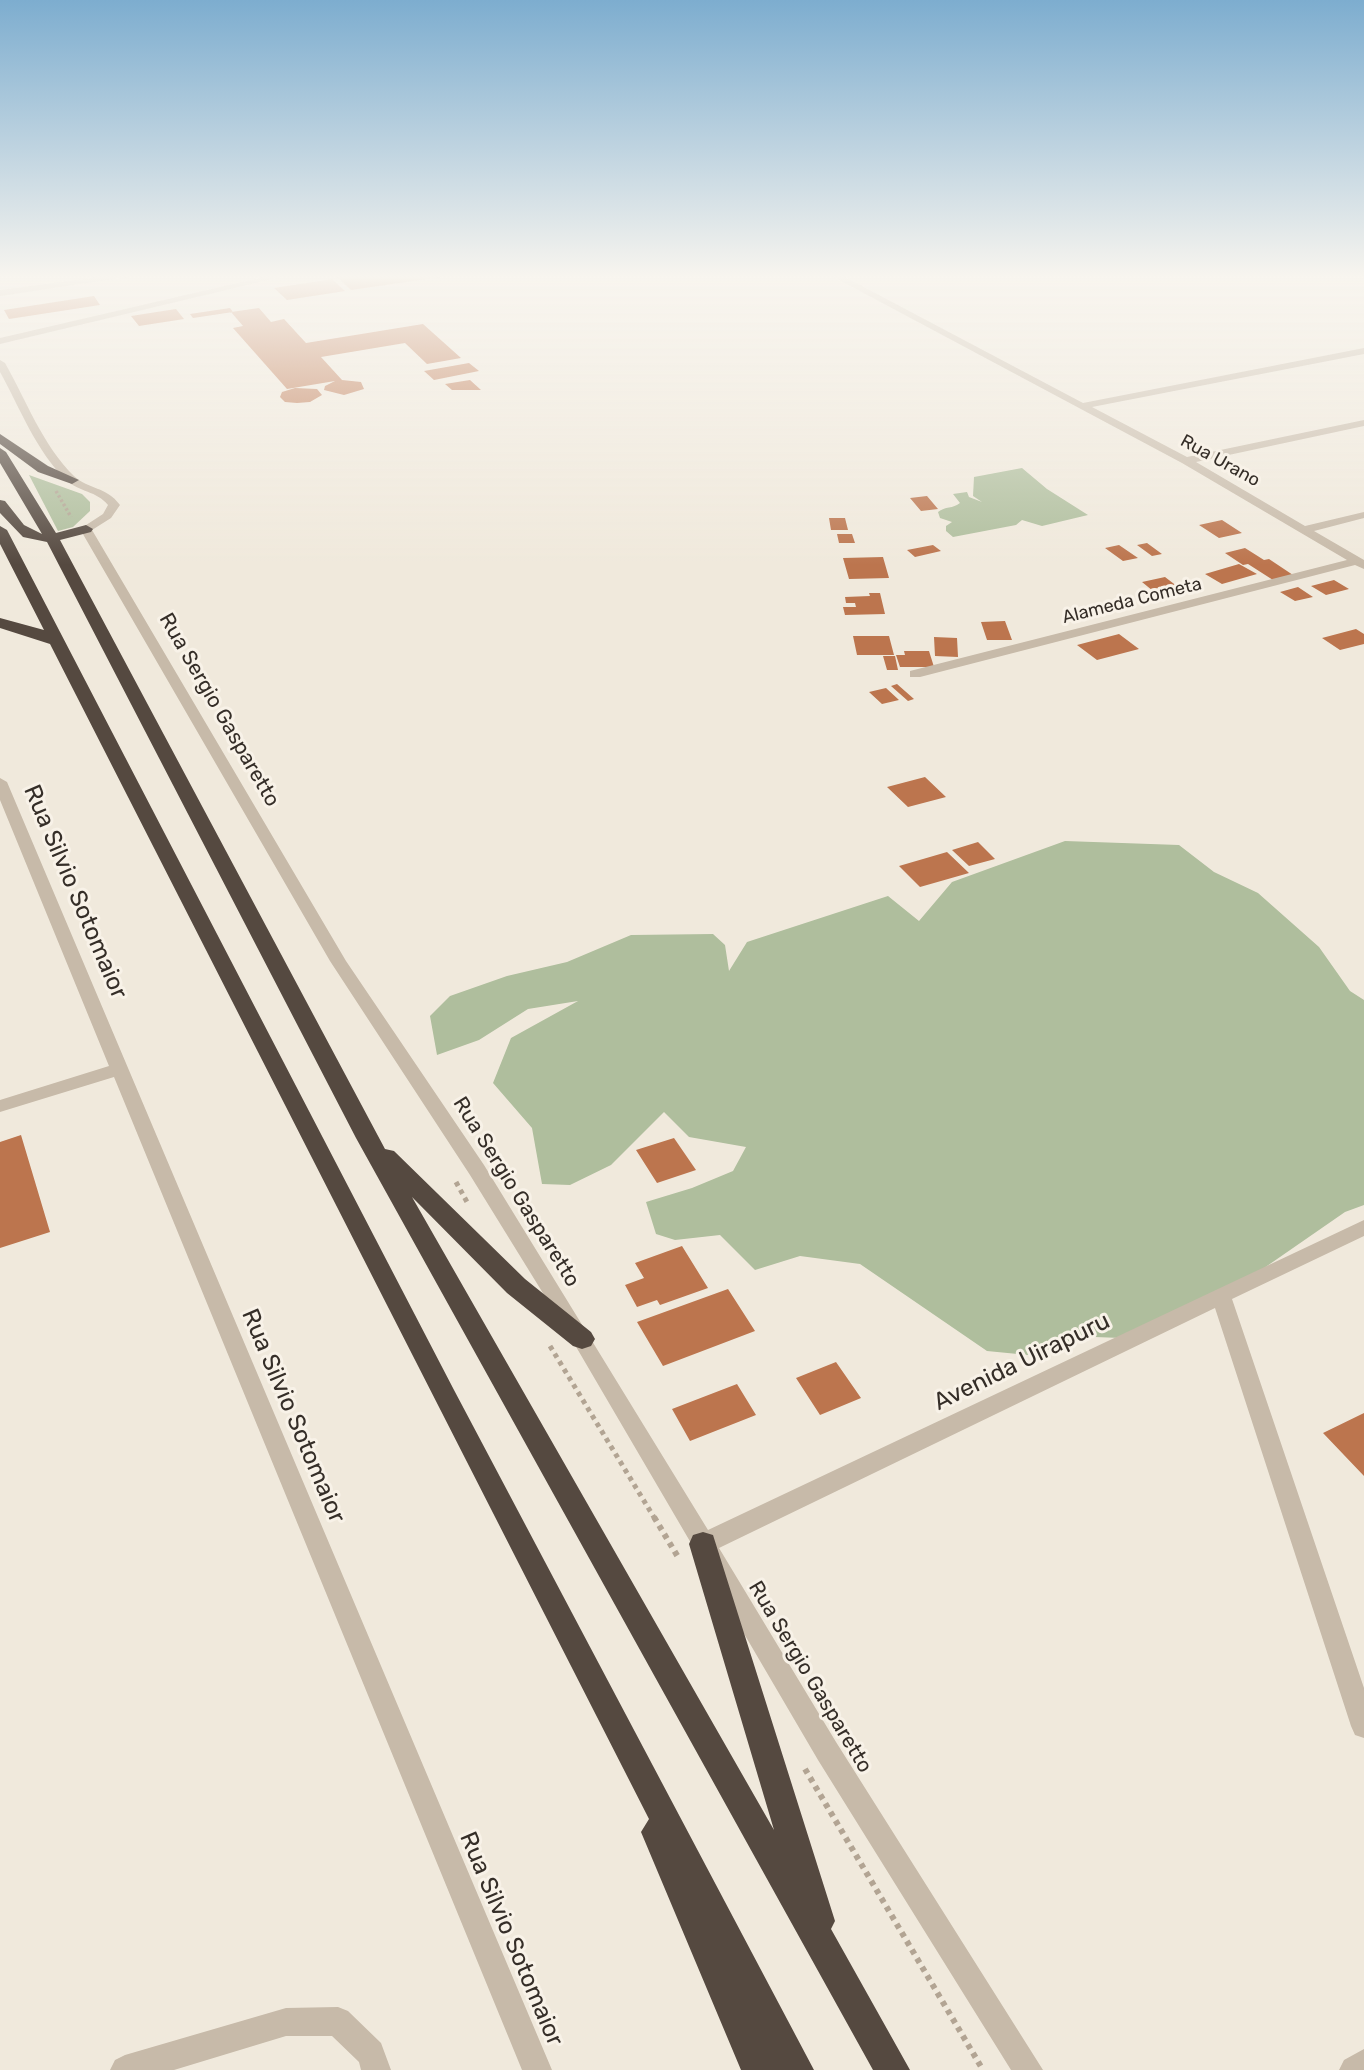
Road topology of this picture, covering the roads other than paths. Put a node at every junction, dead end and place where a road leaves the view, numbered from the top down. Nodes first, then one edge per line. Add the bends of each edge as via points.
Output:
1 (5, 372) edge
2 (1016, 372) edge
3 (1258, 372) edge
4 (1081, 406) junction
5 (1364, 423) edge
6 (0, 438) edge
7 (0, 452) edge
8 (1186, 461) junction
9 (72, 480) junction
10 (0, 504) edge
11 (1364, 515) edge
12 (86, 529) junction
13 (1306, 529) junction
14 (0, 530) edge
15 (51, 538) junction
16 (1361, 563) edge
17 (0, 623) edge
18 (55, 640) junction
19 (915, 674) dead end
20 (0, 782) edge
21 (120, 1069) junction
22 (0, 1106) edge
23 (367, 1139) junction
24 (1364, 1227) edge
25 (1221, 1296) junction
26 (582, 1339) junction
27 (688, 1556) junction
28 (599, 1694) junction
29 (1364, 1726) edge
30 (830, 1959) junction
31 (1364, 2064) edge
32 (125, 2070) edge
33 (376, 2070) edge
34 (537, 2070) edge
35 (759, 2070) edge
36 (796, 2070) edge
37 (892, 2070) edge
38 (1028, 2070) edge
39 (1354, 2070) edge

1 - 9 street
2 - 4 street, Rua Urano
3 - 4 street
4 - 8 street, Rua Urano
5 - 8 street
6 - 9 highway via 43,470
7 - 15 highway
8 - 13 street, Rua Urano
9 - 12 street via 107,493 114,505 107,516
10 - 15 highway via 16,528 33,538
11 - 13 street
12 - 15 highway
12 - 26 street, Rua Sergio Gasparetto via 338,961
13 - 16 street, Rua Urano
14 - 18 highway
15 - 23 highway
16 - 19 street, Alameda Cometa
17 - 18 highway
18 - 28 highway
20 - 21 street, Rua Silvio Sotomaior
21 - 22 street
21 - 34 street, Rua Silvio Sotomaior
23 - 26 highway via 516,1286
23 - 30 highway
24 - 25 street, Avenida Uirapuru
25 - 27 street, Avenida Uirapuru
25 - 29 street
26 - 27 street, Rua Sergio Gasparetto
27 - 30 highway
27 - 38 street, Rua Sergio Gasparetto via 827,1751
28 - 35 highway
28 - 36 highway
30 - 37 highway
31 - 39 street
32 - 33 street via 286,2022 338,2021 372,2053

